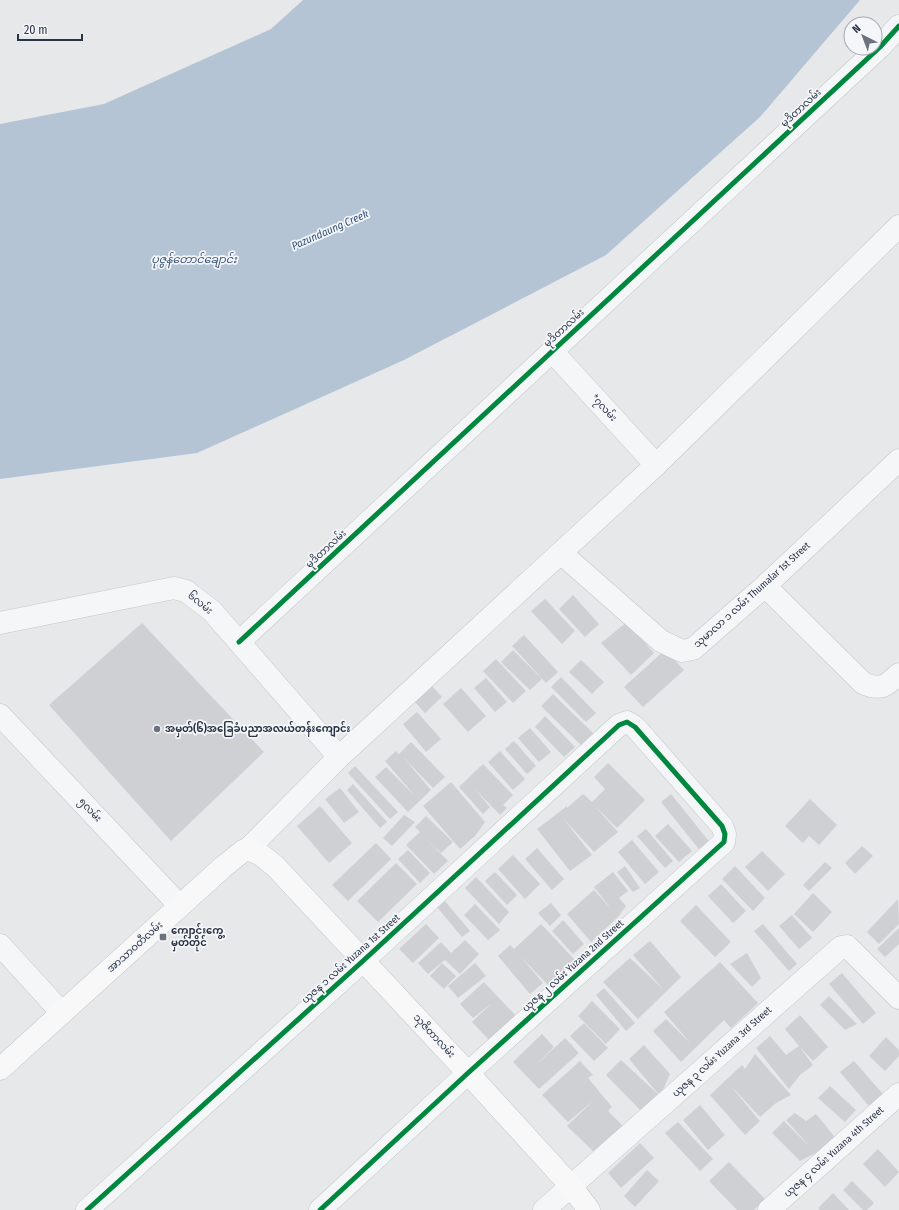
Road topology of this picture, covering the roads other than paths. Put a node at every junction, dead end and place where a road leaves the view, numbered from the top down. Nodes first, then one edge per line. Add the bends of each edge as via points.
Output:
1 (899, 26) edge
2 (899, 226) edge
3 (552, 351) junction
4 (899, 460) edge
5 (656, 465) junction
6 (561, 553) junction
7 (765, 586) junction
8 (0, 623) edge
9 (239, 642) junction
10 (899, 674) edge
11 (0, 715) edge
12 (627, 722) joint
13 (339, 757) junction
14 (248, 849) junction
15 (180, 906) junction
16 (0, 945) edge
17 (364, 960) junction
18 (899, 998) edge
19 (62, 1013) junction
20 (0, 1069) edge
21 (468, 1073) junction
22 (899, 1094) edge
23 (571, 1186) junction
24 (87, 1210) edge
25 (320, 1210) edge
26 (544, 1210) edge
27 (589, 1210) edge
28 (769, 1210) edge

1 - 3 street, မုဒိတာလမ်း via 880,47
2 - 5 street
3 - 5 street, *၇လမ်း
3 - 9 street, မုဒိတာလမ်း
4 - 7 street, သုမာလာ ၁ လမ်း Thumalar 1st Street
5 - 6 street
6 - 7 street, သုမာလာ ၁ လမ်း Thumalar 1st Street via 661,641 682,650 694,649
6 - 13 street
7 - 10 street via 863,683 874,688 888,685
8 - 9 street, ၆လမ်း via 174,588 186,591 212,612
9 - 13 street, ၆လမ်း
11 - 15 street, ၅လမ်း
12 - 17 street, ယုဇန ၁ လမ်း Yuzana 1st Street via 619,725
12 - 21 street, ယုဇန ၂ လမ်း Yuzana 2nd Street via 635,727 722,826 724,842
13 - 14 street
14 - 15 main road, အာသာဝတီလမ်း
14 - 17 main road, သုဇိတာလမ်း via 275,866
15 - 19 main road, အာသာဝတီလမ်း
16 - 19 street
17 - 21 main road, သုဇိတာလမ်း
17 - 24 street, ယုဇန ၁ လမ်း Yuzana 1st Street
18 - 23 street, ယုဇန ၃ လမ်း Yuzana 3rd Street via 847,946 840,947
19 - 20 main road, အာသာဝတီလမ်း
21 - 23 main road, သုဇိတာလမ်း
21 - 25 street, ယုဇန ၂ လမ်း Yuzana 2nd Street
22 - 28 street, ယုဇန ၄ လမ်း Yuzana 4th Street
23 - 26 street, ယုဇန ၃ လမ်း Yuzana 3rd Street
23 - 27 main road, သုဇိတာလမ်း

